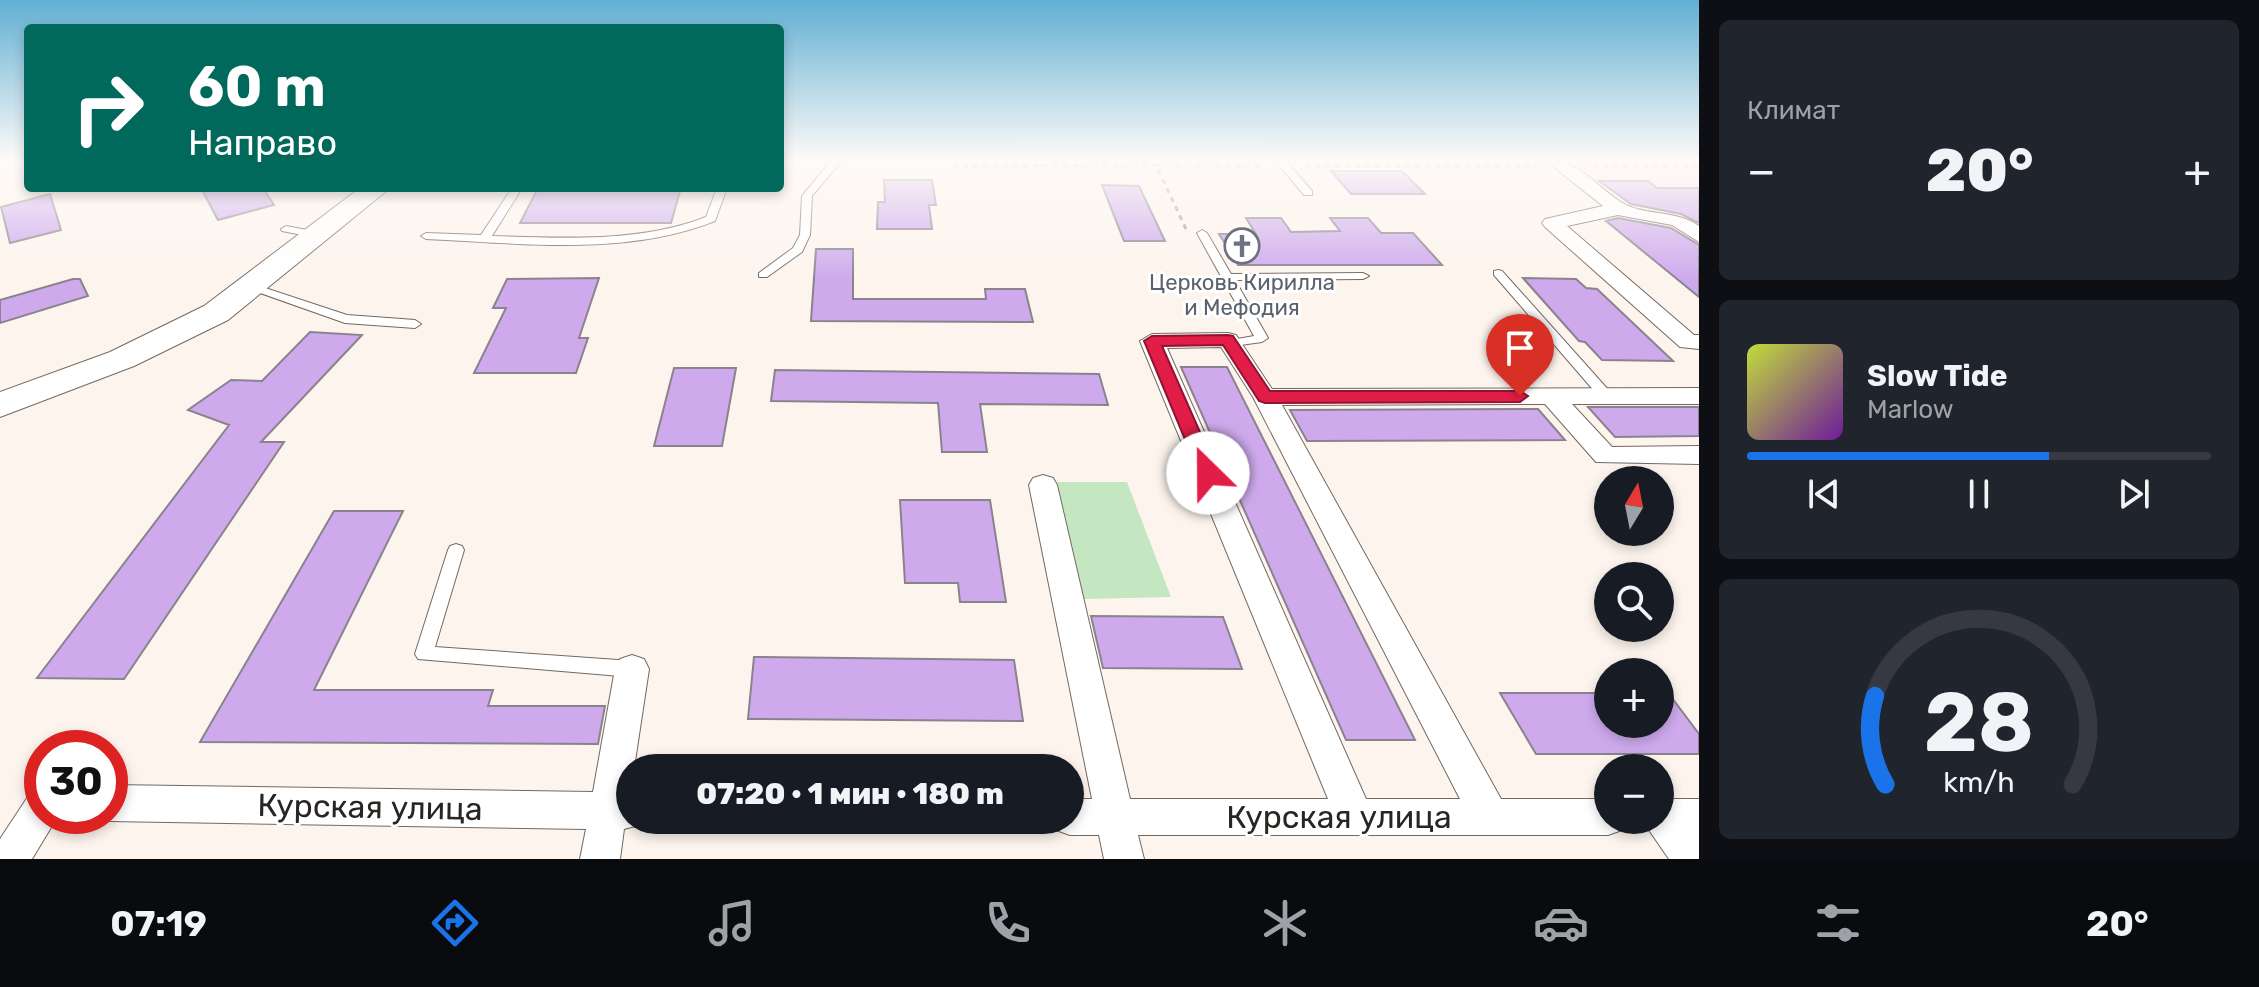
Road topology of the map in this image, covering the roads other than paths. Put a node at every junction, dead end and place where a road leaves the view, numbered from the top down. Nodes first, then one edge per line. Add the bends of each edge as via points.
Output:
1 (362, 200) edge
2 (509, 200) edge
3 (718, 200) edge
4 (807, 200) edge
5 (1607, 200) edge
6 (1618, 209) junction
7 (286, 229) dead end
8 (1202, 233) dead end
9 (318, 235) junction
10 (426, 236) dead end
11 (1699, 236) edge
12 (485, 238) junction
13 (1498, 273) dead end
14 (763, 275) dead end
15 (1363, 276) dead end
16 (1228, 277) junction
17 (250, 286) junction
18 (415, 324) dead end
19 (1699, 342) edge
20 (1230, 344) junction
21 (1551, 396) junction
22 (1699, 396) edge
23 (1265, 397) junction
24 (1607, 397) junction
25 (0, 405) edge
26 (1699, 455) edge
27 (1043, 485) dead end
28 (456, 550) dead end
29 (632, 669) joint
30 (625, 754) edge
31 (128, 803) edge
32 (616, 811) edge
33 (1354, 816) junction
34 (1084, 817) edge
35 (1114, 817) junction
36 (1490, 817) junction
37 (1594, 817) edge
38 (1674, 817) edge
39 (616, 821) edge
40 (26, 834) edge
41 (10, 859) edge
42 (600, 859) edge
43 (1124, 859) edge
44 (1692, 859) edge

1 - 9 street
2 - 12 lane
3 - 12 lane via 711,219 695,228 627,239
4 - 14 lane via 805,235 798,250
5 - 6 street
6 - 11 street via 1678,220
6 - 19 street via 1552,223 1688,342
7 - 9 lane
8 - 16 lane
9 - 17 street
10 - 12 lane
13 - 24 lane
15 - 16 lane
16 - 20 lane via 1262,338
17 - 18 lane via 345,319
17 - 25 street via 174,336
20 - 23 street
20 - 33 street via 1152,341
21 - 23 street
21 - 24 street
21 - 26 street via 1605,456
22 - 24 street
23 - 36 street
27 - 35 street
28 - 29 lane via 424,654
29 - 30 street
31 - 32 street, Курская улица
33 - 35 street, Курская улица
33 - 36 street, Курская улица
34 - 35 street, Курская улица
35 - 43 street
36 - 37 street, Курская улица
38 - 44 street
39 - 42 street
40 - 41 street

